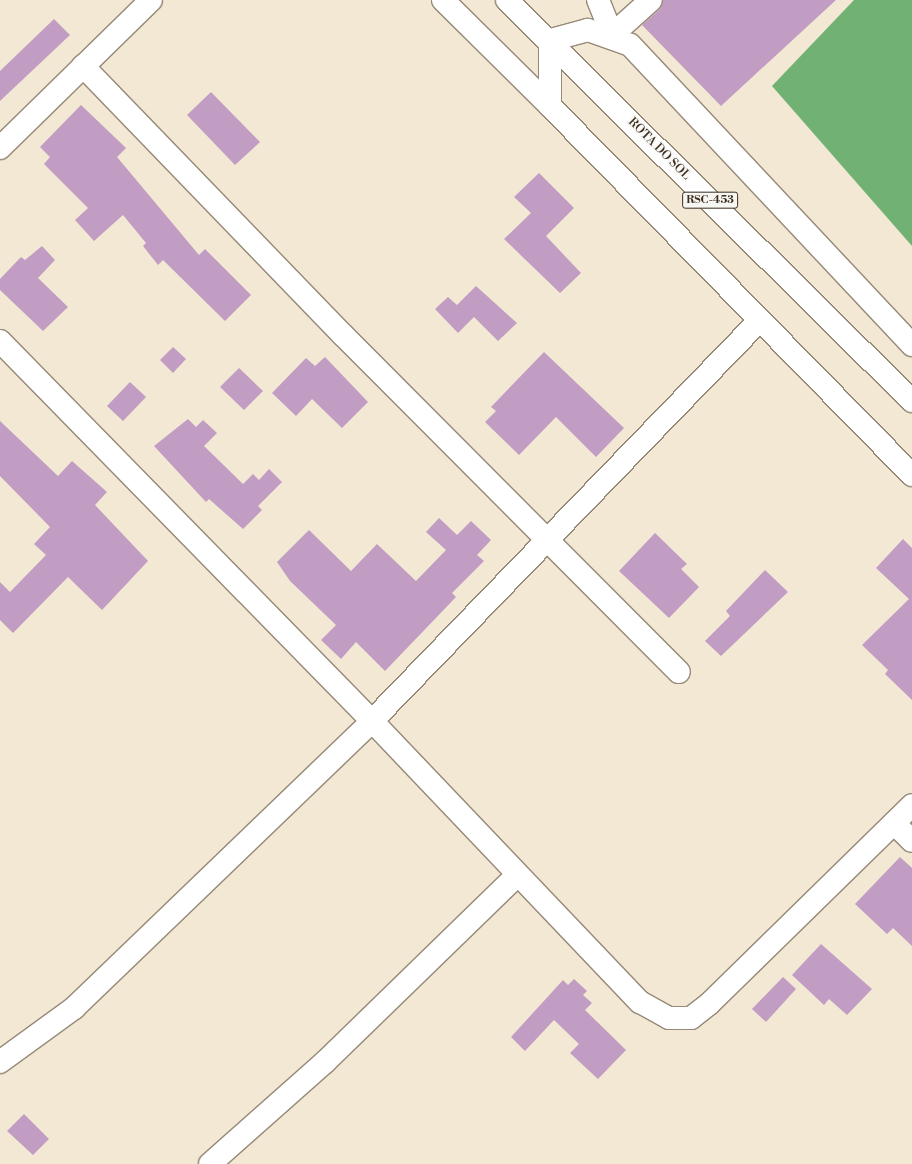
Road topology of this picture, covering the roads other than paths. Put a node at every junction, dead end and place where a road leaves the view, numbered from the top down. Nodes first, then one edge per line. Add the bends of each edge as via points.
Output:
1 (151, 0) edge
2 (443, 0) edge
3 (508, 0) edge
4 (598, 0) edge
5 (651, 0) edge
6 (612, 35) junction
7 (550, 40) junction
8 (83, 66) junction
9 (550, 106) junction
10 (0, 148) edge
11 (759, 321) junction
12 (0, 340) edge
13 (912, 345) edge
14 (912, 401) edge
15 (912, 475) edge
16 (548, 543) junction
17 (680, 672) dead end
18 (372, 721) junction
19 (912, 805) edge
20 (894, 823) junction
21 (912, 841) edge
22 (518, 875) junction
23 (0, 1062) edge
24 (210, 1164) edge

1 - 8 main road
2 - 9 main road
3 - 7 main road, ROTA DO SOL / RSC-453
4 - 6 main road
5 - 6 main road
6 - 7 main road via 588,30
6 - 13 main road via 630,45
7 - 9 main road
7 - 14 main road, ROTA DO SOL / RSC-453
8 - 10 main road
8 - 16 main road
9 - 11 main road
11 - 15 main road
11 - 16 main road
12 - 18 main road
16 - 17 main road
16 - 18 main road
18 - 22 main road
18 - 23 main road via 74,1008
19 - 20 main road
20 - 21 main road
20 - 22 main road via 709,1004 690,1018 668,1018 640,1002
22 - 24 main road via 325,1062

